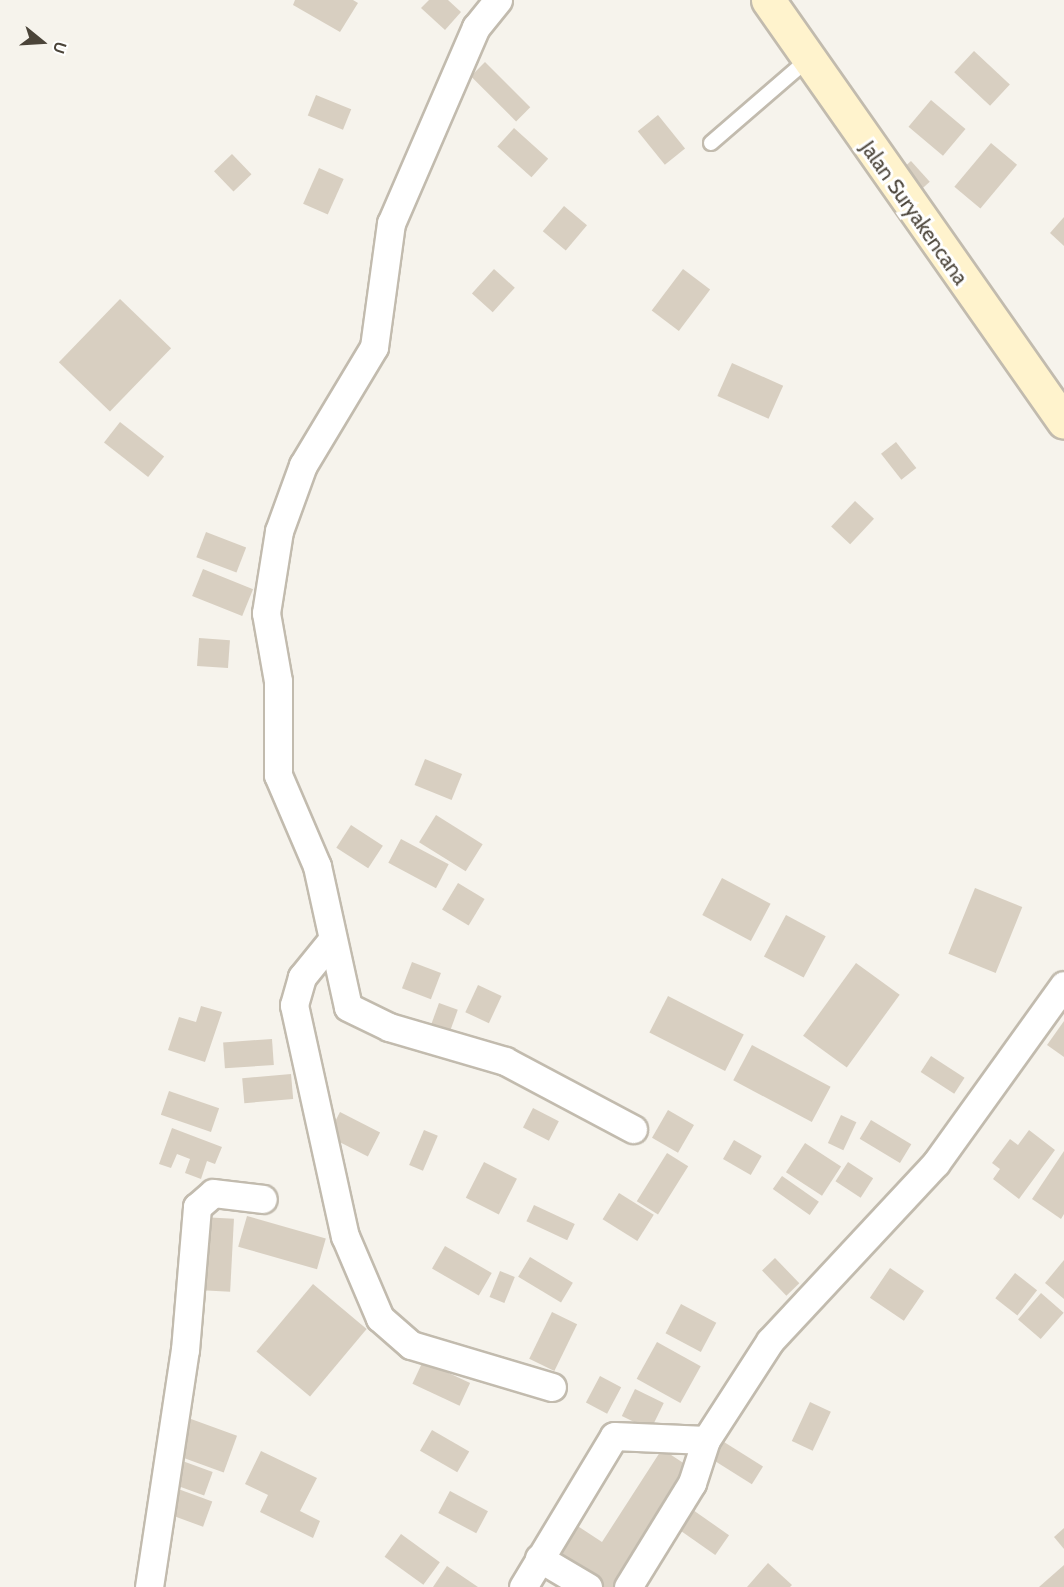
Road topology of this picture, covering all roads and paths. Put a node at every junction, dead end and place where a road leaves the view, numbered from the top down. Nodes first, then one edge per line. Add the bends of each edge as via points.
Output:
1 (498, 0) edge
2 (768, 0) edge
3 (807, 60) junction
4 (711, 143) dead end
5 (1064, 422) edge
6 (332, 940) junction
7 (1064, 985) edge
8 (633, 1129) dead end
9 (263, 1199) dead end
10 (552, 1387) dead end
11 (706, 1440) junction
12 (539, 1558) junction
13 (149, 1587) edge
14 (523, 1587) edge
15 (588, 1587) edge
16 (628, 1587) edge

1 - 6 street via 476,27 391,223 374,347 303,465 269,573 266,613 278,681 278,775 317,866
2 - 3 street, Jalan Suryakencana
3 - 4 lane
3 - 5 street, Jalan Suryakencana
6 - 8 street via 348,1007 389,1027 505,1061
6 - 10 street via 302,978 294,1005 345,1236 381,1318 411,1346
7 - 11 street via 936,1163 770,1341
9 - 13 street via 213,1193 197,1207 185,1350
11 - 12 street via 614,1436
11 - 16 street via 692,1482
12 - 14 street
12 - 15 street

